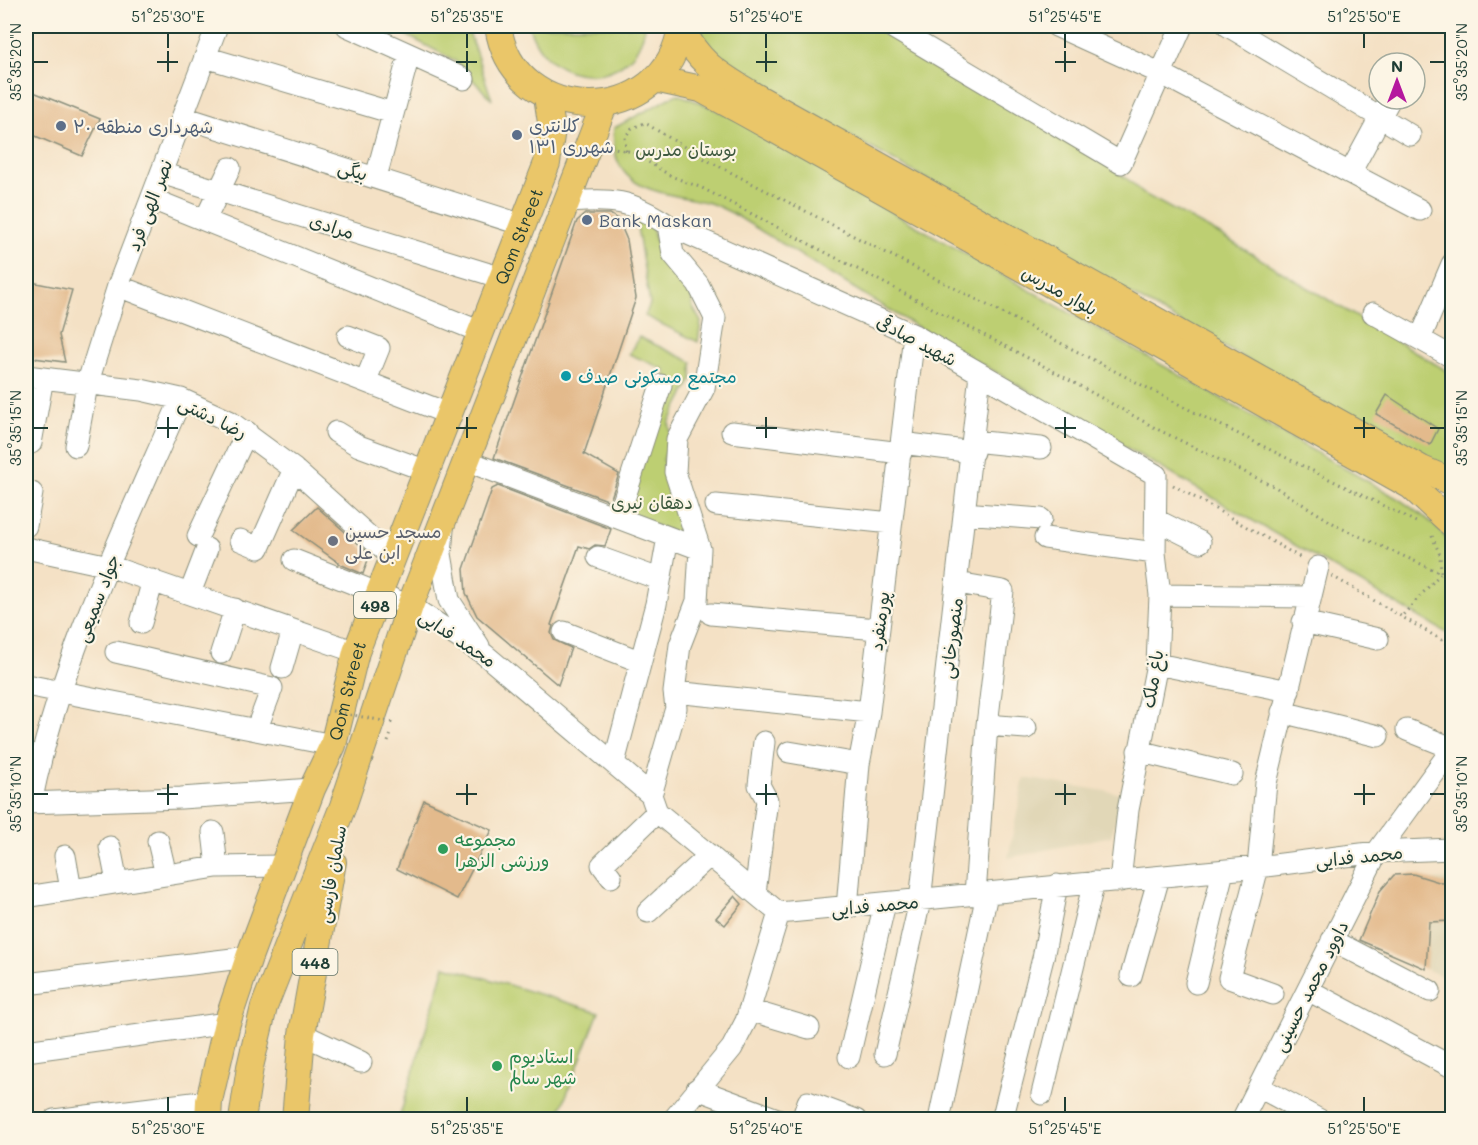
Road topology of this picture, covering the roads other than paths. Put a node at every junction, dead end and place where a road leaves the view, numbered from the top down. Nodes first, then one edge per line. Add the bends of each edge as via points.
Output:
1 (217, 26) edge
2 (347, 26) edge
3 (498, 26) edge
4 (890, 26) edge
5 (1056, 26) edge
6 (1182, 26) edge
7 (1228, 26) edge
8 (681, 27) edge
9 (915, 33) edge
10 (409, 55) junction
11 (206, 57) junction
12 (1162, 74) junction
13 (464, 79) dead end
14 (655, 79) junction
15 (547, 96) junction
16 (1367, 98) edge
17 (604, 105) junction
18 (1384, 111) edge
19 (1389, 111) edge
20 (393, 112) junction
21 (183, 117) junction
22 (1410, 135) dead end
23 (230, 168) dead end
24 (1351, 171) junction
25 (161, 173) junction
26 (376, 177) junction
27 (219, 191) junction
28 (152, 199) junction
29 (567, 202) junction
30 (1420, 210) dead end
31 (205, 220) junction
32 (523, 225) junction
33 (668, 225) junction
34 (1452, 264) edge
35 (502, 278) junction
36 (118, 285) junction
37 (1373, 314) dead end
38 (481, 332) junction
39 (914, 335) junction
40 (348, 336) dead end
41 (1420, 339) junction
42 (1452, 357) edge
43 (980, 374) junction
44 (34, 377) edge
45 (366, 380) junction
46 (87, 385) junction
47 (661, 385) dead end
48 (181, 399) junction
49 (449, 414) junction
50 (247, 432) junction
51 (336, 432) dead end
52 (732, 432) dead end
53 (31, 443) dead end
54 (76, 446) dead end
55 (973, 446) junction
56 (901, 448) junction
57 (1041, 448) dead end
58 (466, 461) junction
59 (294, 469) junction
60 (427, 471) junction
61 (1156, 475) joint
62 (1452, 482) edge
63 (32, 493) dead end
64 (716, 505) dead end
65 (964, 513) junction
66 (618, 518) junction
67 (443, 519) junction
68 (1156, 520) junction
69 (891, 523) junction
70 (1452, 524) edge
71 (26, 526) edge
72 (668, 537) junction
73 (240, 540) dead end
74 (1200, 542) dead end
75 (26, 548) edge
76 (700, 549) junction
77 (1155, 553) junction
78 (598, 557) dead end
79 (393, 558) junction
80 (294, 560) dead end
81 (109, 566) junction
82 (1317, 567) dead end
83 (660, 579) junction
84 (153, 580) junction
85 (958, 583) junction
86 (380, 592) junction
87 (190, 593) junction
88 (1160, 595) junction
89 (1308, 597) junction
90 (410, 606) junction
91 (235, 609) junction
92 (711, 614) dead end
93 (1303, 622) junction
94 (141, 623) dead end
95 (877, 629) junction
96 (293, 630) junction
97 (564, 632) dead end
98 (1378, 639) dead end
99 (116, 652) dead end
100 (356, 652) junction
101 (221, 653) dead end
102 (484, 654) junction
103 (639, 661) junction
104 (1157, 664) junction
105 (282, 668) dead end
106 (26, 685) edge
107 (1289, 690) junction
108 (61, 691) junction
109 (674, 692) junction
110 (869, 712) junction
111 (1282, 712) junction
112 (987, 725) junction
113 (1026, 728) dead end
114 (257, 729) junction
115 (1407, 730) dead end
116 (1378, 736) dead end
117 (764, 742) dead end
118 (333, 745) junction
119 (1452, 749) edge
120 (1138, 751) junction
121 (789, 753) dead end
122 (615, 763) junction
123 (859, 764) junction
124 (1232, 774) dead end
125 (312, 789) junction
126 (28, 803) edge
127 (654, 803) junction
128 (343, 806) junction
129 (213, 832) dead end
130 (159, 841) dead end
131 (110, 847) dead end
132 (1452, 849) edge
133 (1377, 852) junction
134 (710, 855) junction
135 (65, 856) dead end
136 (282, 866) junction
137 (217, 867) junction
138 (1258, 867) junction
139 (1223, 871) junction
140 (166, 875) junction
141 (611, 877) dead end
142 (1159, 877) junction
143 (1120, 881) junction
144 (117, 882) junction
145 (1094, 882) junction
146 (1057, 885) junction
147 (71, 890) junction
148 (755, 893) junction
149 (981, 894) junction
150 (26, 897) edge
151 (920, 901) junction
152 (885, 903) junction
153 (847, 908) junction
154 (648, 912) dead end
155 (779, 913) junction
156 (1332, 940) junction
157 (249, 957) junction
158 (1131, 976) dead end
159 (1196, 983) dead end
160 (26, 984) edge
161 (1308, 990) junction
162 (1430, 991) dead end
163 (1273, 994) dead end
164 (749, 1010) junction
165 (227, 1023) junction
166 (808, 1028) dead end
167 (302, 1034) junction
168 (26, 1051) edge
169 (885, 1054) dead end
170 (849, 1057) dead end
171 (361, 1062) dead end
172 (1452, 1067) edge
173 (1259, 1087) junction
174 (697, 1089) junction
175 (1042, 1094) dead end
176 (208, 1110) edge
177 (805, 1111) edge
178 (54, 1119) edge
179 (178, 1119) edge
180 (242, 1119) edge
181 (295, 1119) edge
182 (673, 1119) edge
183 (780, 1119) edge
184 (856, 1119) edge
185 (939, 1119) edge
186 (1002, 1119) edge
187 (1242, 1119) edge
188 (1320, 1119) edge

1 - 11 street, نصر الهی فرد
2 - 10 street
3 - 15 main road via 510,62 526,81
4 - 9 street
5 - 12 street
6 - 12 street
7 - 16 street
8 - 14 main road via 672,56
8 - 62 main road, بلوار مدرس via 692,51 707,66 753,95 1422,469
9 - 12 street via 1121,163
10 - 13 street
10 - 20 street
11 - 20 street
11 - 21 street, نصر الهی فرد
12 - 24 street
14 - 17 main road via 631,96
14 - 70 main road, بلوار مدرس via 701,89 764,124 1411,486
15 - 17 main road via 575,105
15 - 32 main road, Qom Street / 498 via 552,129 547,163
17 - 29 main road, Qom Street / 498
18 - 24 street
19 - 22 street
20 - 26 street
21 - 25 street, نصر الهی فرد
21 - 26 street, بیگی
23 - 27 street
24 - 30 street
25 - 27 street, مرادی
25 - 28 street, نصر الهی فرد
26 - 32 street, بیگی
27 - 31 street
27 - 35 street, مرادی
28 - 31 street
28 - 36 street, نصر الهی فرد
29 - 33 street, شهید صادقی via 607,199 640,207
29 - 58 main road, Qom Street / 498
31 - 38 street
32 - 35 main road, Qom Street / 498
33 - 39 street, شهید صادقی
33 - 76 street via 673,254 698,284 715,318 704,388 677,439 675,472
34 - 41 street
35 - 38 main road, Qom Street / 498
36 - 45 street
36 - 46 street, نصر الهی فرد
37 - 41 street
38 - 49 main road, Qom Street / 498
39 - 43 street, شهید صادقی
39 - 56 street, پورمنفرد
40 - 45 street via 379,348
41 - 42 street
43 - 55 street, منصورخانی
43 - 61 street, شهید صادقی
44 - 46 street, رضا دشتی
44 - 53 street
45 - 49 street
46 - 48 street, رضا دشتی via 141,390
46 - 54 street, نصر الهی فرد
47 - 66 street
48 - 50 street, رضا دشتی
48 - 81 street, جواد سمیعی
49 - 60 main road, Qom Street / 498
50 - 59 street, رضا دشتی
50 - 87 street via 202,543
51 - 60 street via 359,446
52 - 56 street
55 - 56 street
55 - 57 street
55 - 65 street, منصورخانی
56 - 69 street, پورمنفرد
58 - 66 street
58 - 67 main road, Qom Street / 498
59 - 73 street via 259,548
59 - 79 street, رضا دشتی
60 - 79 main road, Qom Street / 498
61 - 68 street, باغ ملک
63 - 71 street
64 - 69 street
65 - 77 street
65 - 85 street, منصورخانی
66 - 72 street
67 - 90 main road, Qom Street / 498
67 - 102 street via 441,554 449,600
68 - 74 street
68 - 77 street, باغ ملک
69 - 95 street, پورمنفرد
72 - 76 street
72 - 83 street
75 - 81 street
76 - 109 street via 697,601 680,645
77 - 88 street, باغ ملک
78 - 83 street
79 - 86 main road, Qom Street / 498
80 - 86 street, محمد فدایی
81 - 84 street
81 - 108 street, جواد سمیعی
82 - 89 street
83 - 103 street
84 - 87 street
84 - 94 street
85 - 112 street via 1003,591
85 - 151 street, منصورخانی
86 - 90 street, محمد فدایی
86 - 100 main road, Qom Street / 498
87 - 91 street
88 - 89 street
88 - 104 street, باغ ملک
89 - 93 street
90 - 102 street, محمد فدایی
90 - 128 main road, Qom Street / 498
91 - 96 street
91 - 101 street
92 - 95 street
93 - 98 street
93 - 107 street
95 - 110 street, پورمنفرد
96 - 100 street
96 - 105 street
97 - 103 street
99 - 114 street via 272,688
100 - 118 main road, Qom Street / 498
102 - 122 street, محمد فدایی
103 - 122 street
104 - 107 street
104 - 120 street, باغ ملک
106 - 108 street
107 - 111 street
108 - 114 street
108 - 126 street, جواد سمیعی
109 - 110 street
109 - 127 street via 676,708
110 - 123 street, پورمنفرد
111 - 116 street
111 - 138 street via 1266,783
112 - 113 street
112 - 149 street
114 - 118 street
115 - 119 street
117 - 148 street via 759,785 767,801
118 - 125 main road, Qom Street / 498
119 - 133 street, داوود محمد حسینی
120 - 124 street
120 - 143 street, باغ ملک
121 - 123 street
122 - 127 street, محمد فدایی
123 - 153 street, پورمنفرد
125 - 126 street
125 - 136 main road, Qom Street / 498
127 - 134 street, محمد فدایی
127 - 141 street via 602,865
128 - 167 main road, سلمان فارسی / 448
128 - 180 main road, Qom Street / 498 via 264,1007
129 - 137 street
130 - 140 street
131 - 144 street
132 - 133 street, محمد فدایی
133 - 138 street, محمد فدایی
133 - 156 street, داوود محمد حسینی
134 - 148 street, محمد فدایی
134 - 154 street
135 - 147 street
136 - 137 street
136 - 157 main road, Qom Street / 498
137 - 140 street
138 - 139 street, محمد فدایی
138 - 163 street via 1229,978
139 - 142 street, محمد فدایی
139 - 159 street
140 - 144 street
142 - 143 street, محمد فدایی
142 - 158 street
143 - 145 street, محمد فدایی
144 - 147 street
145 - 146 street, محمد فدایی
145 - 175 street
146 - 149 street, محمد فدایی
146 - 186 street via 1043,958
147 - 150 street
148 - 155 street, محمد فدایی
149 - 151 street, محمد فدایی
149 - 185 street
151 - 152 street, محمد فدایی
151 - 169 street, منصورخانی
152 - 153 street, محمد فدایی
152 - 170 street
153 - 155 street, محمد فدایی
155 - 164 street
156 - 161 street, داوود محمد حسینی
156 - 162 street
157 - 160 street
157 - 165 main road, Qom Street / 498
161 - 172 street
161 - 173 street, داوود محمد حسینی
164 - 166 street
164 - 174 street via 732,1048
165 - 168 street
165 - 176 main road, Qom Street / 498
167 - 171 street
167 - 181 main road, سلمان فارسی / 448
173 - 187 street, داوود محمد حسینی
173 - 188 street
174 - 182 street
174 - 183 street
176 - 178 street
176 - 179 street via 183,1114
177 - 184 street

